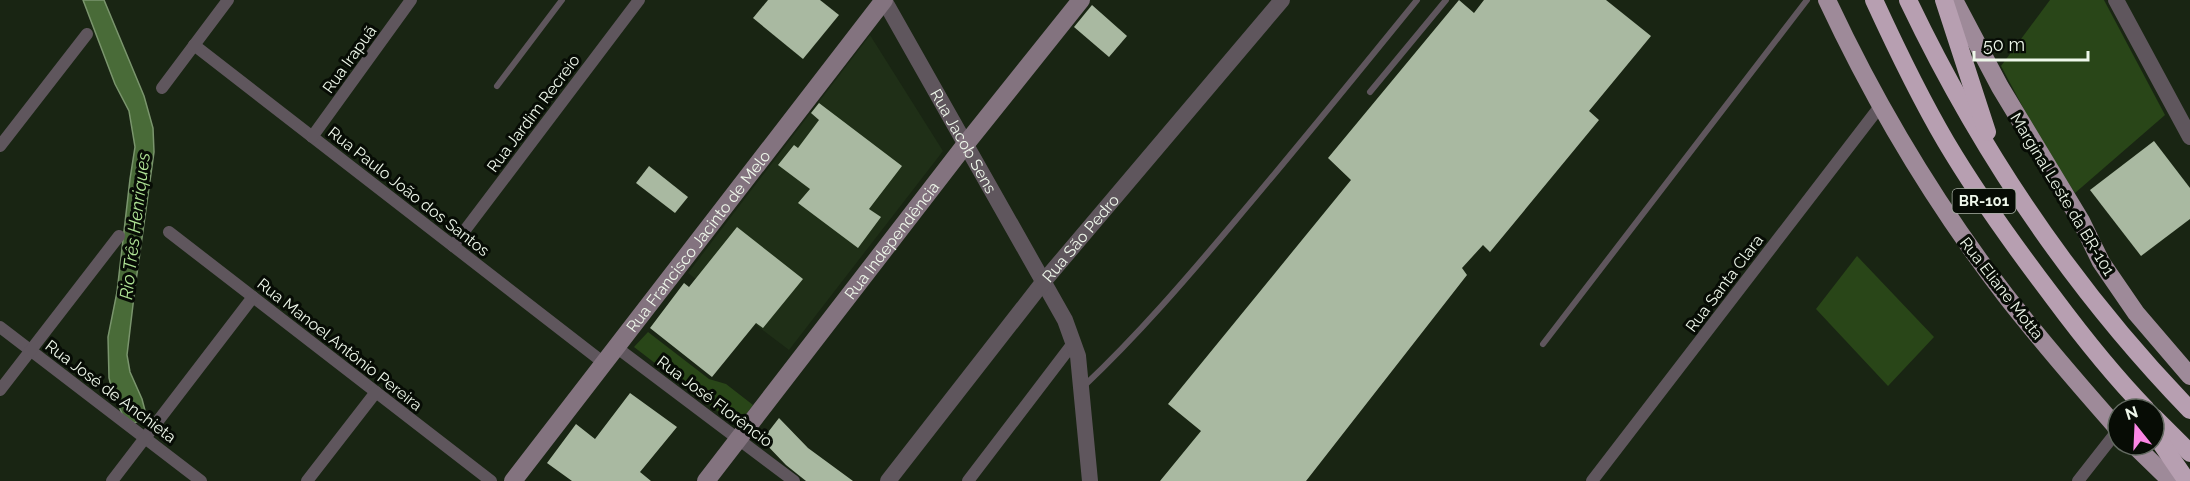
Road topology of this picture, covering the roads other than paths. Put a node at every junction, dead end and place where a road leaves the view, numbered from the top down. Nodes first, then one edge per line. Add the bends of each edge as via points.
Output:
1 (228, 0) edge
2 (411, 0) edge
3 (562, 0) edge
4 (639, 0) edge
5 (884, 0) edge
6 (1081, 0) edge
7 (1282, 0) edge
8 (1417, 0) edge
9 (1446, 0) edge
10 (1807, 0) edge
11 (1827, 0) edge
12 (1874, 0) edge
13 (1908, 0) edge
14 (1944, 0) edge
15 (1954, 0) edge
16 (2116, 0) edge
17 (87, 34) dead end
18 (194, 45) junction
19 (497, 86) dead end
20 (162, 88) dead end
21 (1370, 92) dead end
22 (1881, 105) junction
23 (312, 137) junction
24 (2190, 137) edge
25 (965, 145) junction
26 (0, 146) edge
27 (1997, 165) junction
28 (169, 232) dead end
29 (119, 236) dead end
30 (453, 246) junction
31 (1044, 281) junction
32 (253, 297) junction
33 (0, 327) edge
34 (1074, 342) junction
35 (1544, 344) dead end
36 (616, 347) junction
37 (31, 350) junction
38 (604, 363) junction
39 (2190, 376) edge
40 (2120, 382) junction
41 (1082, 388) junction
42 (0, 390) edge
43 (376, 392) junction
44 (2130, 397) edge
45 (2134, 397) edge
46 (2190, 410) edge
47 (2106, 416) edge
48 (2166, 429) edge
49 (145, 438) junction
50 (738, 439) junction
51 (2106, 445) edge
52 (2166, 450) edge
53 (2190, 453) edge
54 (2146, 457) edge
55 (112, 481) edge
56 (201, 481) edge
57 (308, 481) edge
58 (491, 481) edge
59 (513, 481) edge
60 (706, 481) edge
61 (794, 481) edge
62 (888, 481) edge
63 (968, 481) edge
64 (1090, 481) edge
65 (1592, 481) edge
66 (2078, 481) edge
67 (2171, 481) edge
68 (2187, 481) edge

1 - 18 street
2 - 23 street, Rua Irapuã
3 - 19 lane
4 - 30 street, Rua Jardim Recreio
5 - 25 street, Rua Jacob Sens
5 - 36 main road, Rua Francisco Jacinto de Melo
6 - 25 main road, Rua Independência
7 - 31 street, Rua São Pedro
8 - 41 lane via 1202,260
9 - 21 lane
10 - 35 lane
11 - 22 main road, Rua Eliane Motta
12 - 40 highway, BR-101 via 1916,87 1984,202
13 - 27 highway, BR-101
14 - 27 highway
15 - 39 main road, Marginal Leste da BR-101 via 2101,262 2136,313
16 - 24 street
17 - 26 street
18 - 20 street
18 - 23 street, Rua Paulo João dos Santos
22 - 47 main road, Rua Eliane Motta via 1979,259
22 - 65 street, Rua Santa Clara
23 - 30 street, Rua Paulo João dos Santos
25 - 31 street, Rua Jacob Sens
25 - 50 main road, Rua Independência
27 - 46 highway, BR-101 via 2086,292
28 - 32 street, Rua Manoel Antônio Pereira
29 - 37 street
30 - 38 street, Rua Paulo João dos Santos
31 - 34 street, Rua Jacob Sens
31 - 62 street, Rua São Pedro
32 - 43 street, Rua Manoel Antônio Pereira
32 - 49 street
33 - 37 street, Rua José de Anchieta
34 - 41 street, Rua Jacob Sens
34 - 63 street
36 - 38 main road, Rua Francisco Jacinto de Melo
36 - 50 street, Rua José Florêncio
37 - 42 street
37 - 49 street, Rua José de Anchieta
38 - 59 main road, Rua Francisco Jacinto de Melo
40 - 44 highway
40 - 45 highway, BR-101
41 - 64 street, Rua Jacob Sens
43 - 57 street
43 - 58 street, Rua Manoel Antônio Pereira
48 - 53 highway
49 - 55 street
49 - 56 street, Rua José de Anchieta
50 - 60 main road, Rua Independência
50 - 61 street, Rua José Florêncio
51 - 66 street
52 - 68 highway
54 - 67 main road

